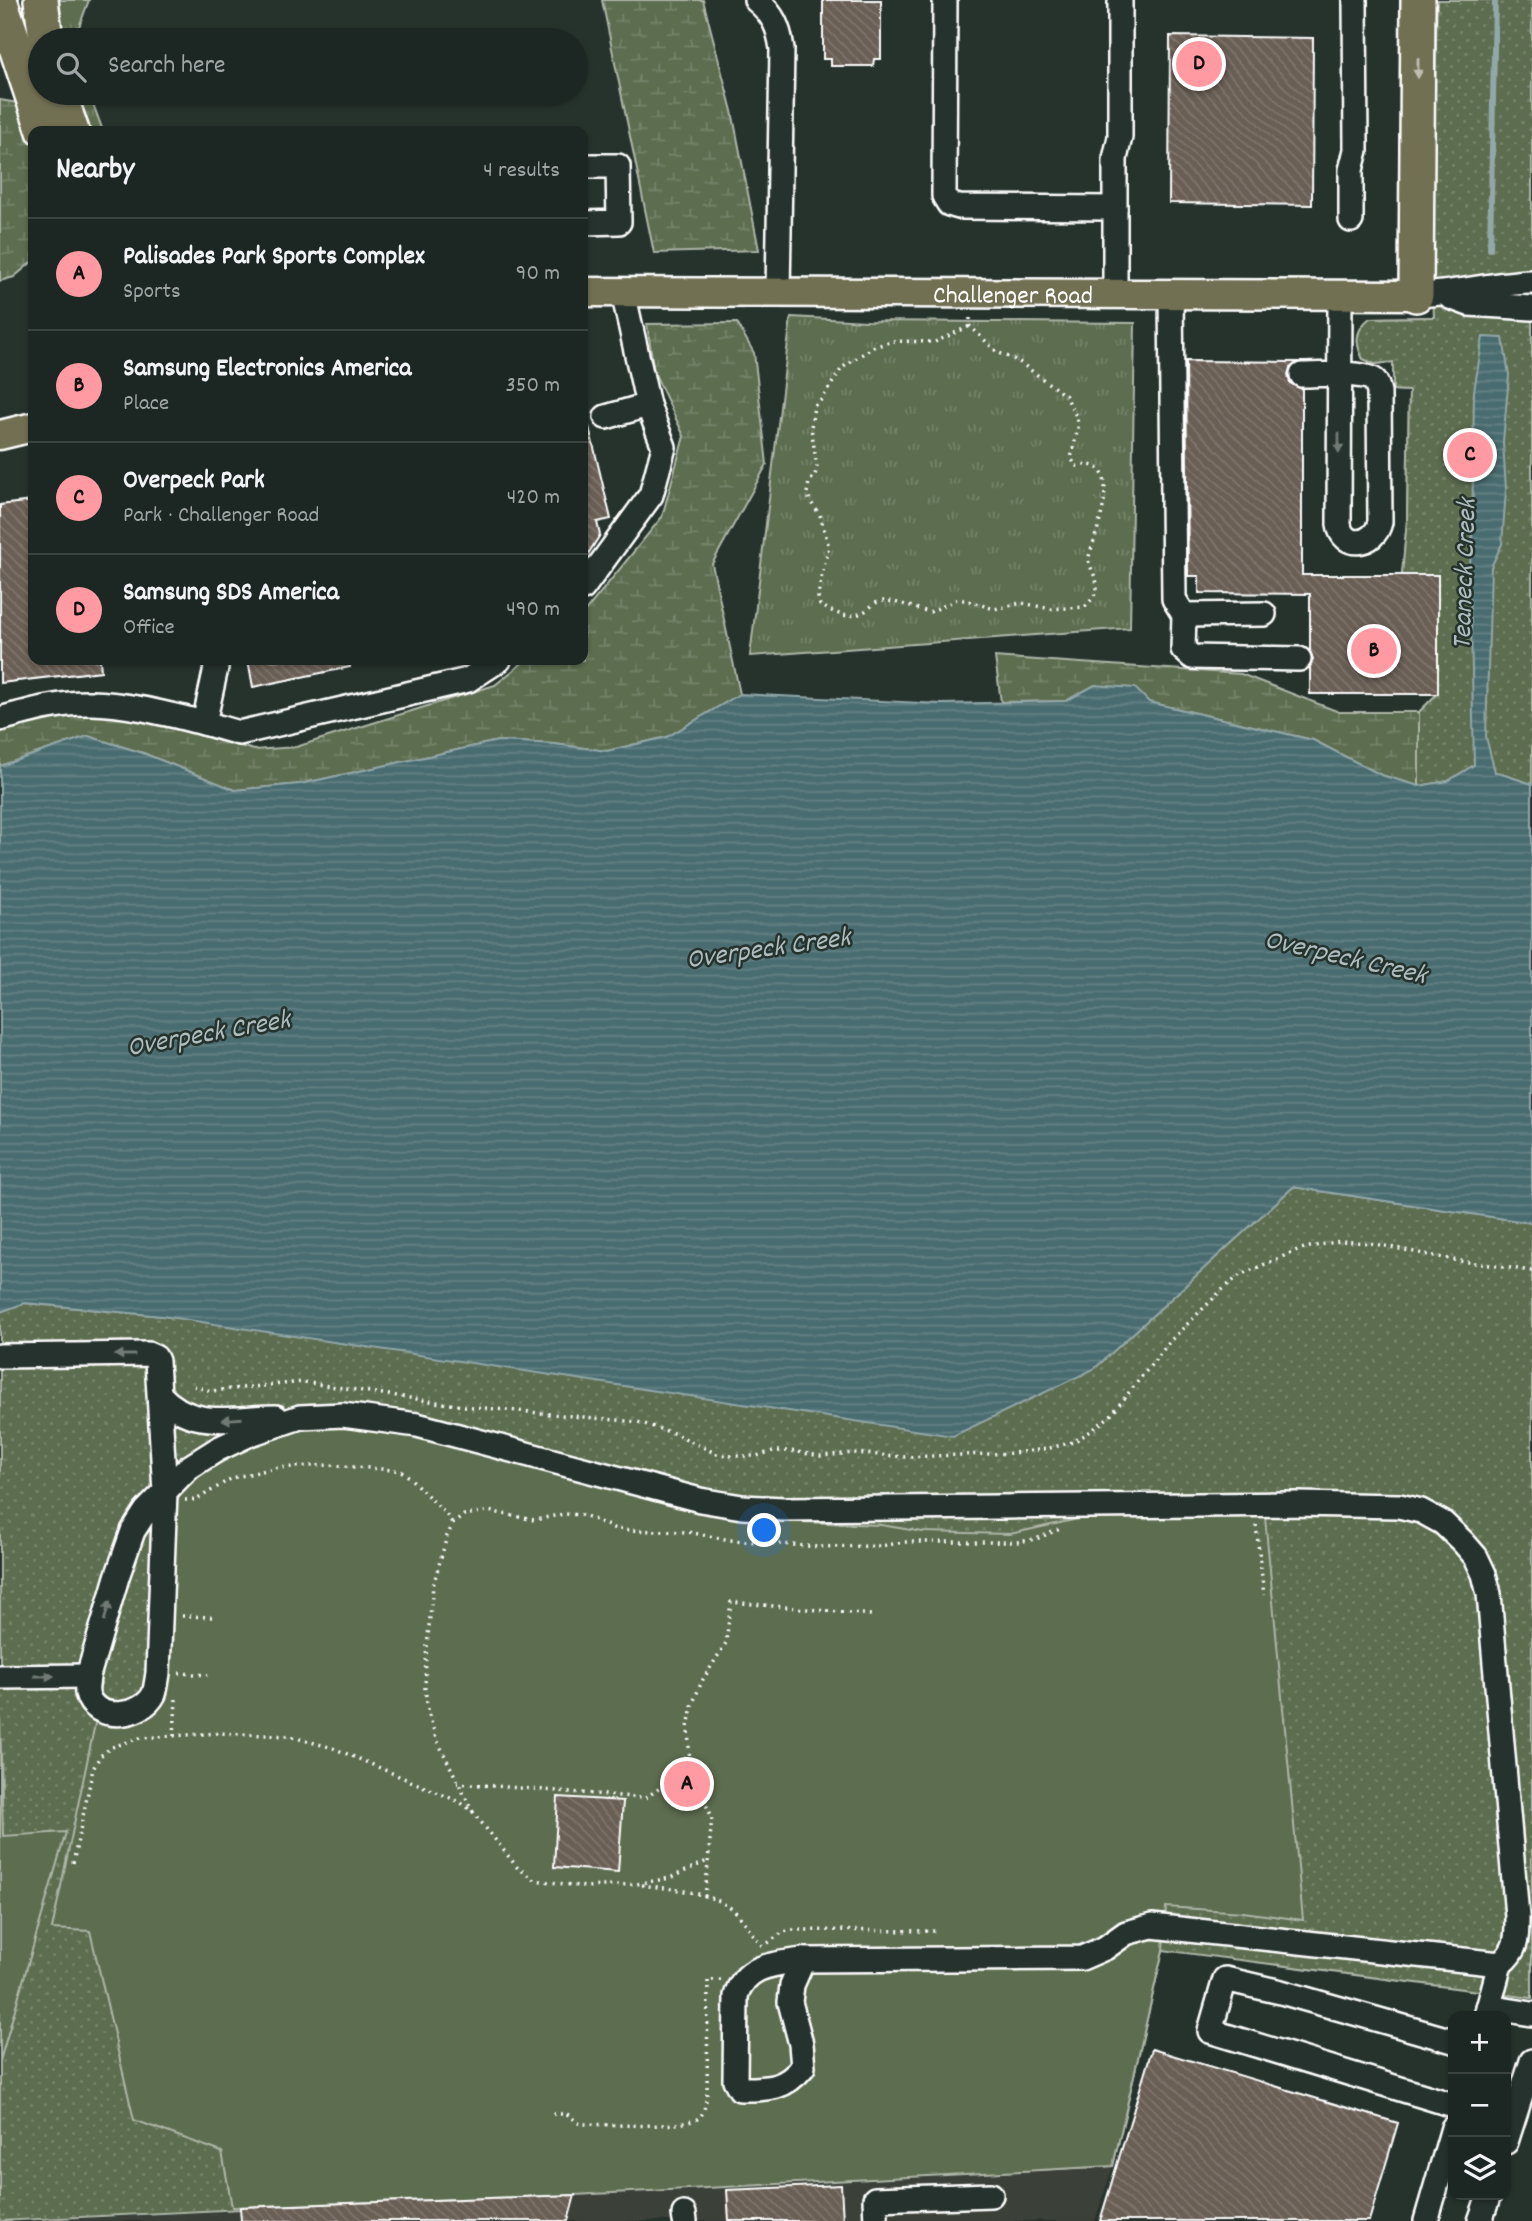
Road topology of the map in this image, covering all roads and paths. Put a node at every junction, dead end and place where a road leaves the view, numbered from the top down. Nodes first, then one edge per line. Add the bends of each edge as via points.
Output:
1 (0, 0) edge
2 (41, 0) edge
3 (757, 0) edge
4 (945, 0) edge
5 (1120, 0) edge
6 (1355, 0) edge
7 (1418, 0) edge
8 (44, 28) edge
9 (28, 83) edge
10 (35, 105) edge
11 (63, 105) edge
12 (42, 126) edge
13 (70, 126) edge
14 (588, 166) edge
15 (1115, 208) junction
16 (1351, 220) dead end
17 (588, 223) edge
18 (1532, 282) edge
19 (588, 292) edge
20 (623, 292) junction
21 (778, 293) junction
22 (1115, 294) junction
23 (1171, 294) junction
24 (1340, 295) junction
25 (1430, 295) junction
26 (1532, 308) edge
27 (970, 318) dead end
28 (970, 326) junction
29 (1340, 374) junction
30 (1303, 375) dead end
31 (648, 405) junction
32 (606, 417) dead end
33 (28, 429) edge
34 (0, 435) edge
35 (588, 581) edge
36 (1264, 614) dead end
37 (1184, 615) junction
38 (1299, 659) dead end
39 (215, 665) edge
40 (491, 665) edge
41 (0, 719) edge
42 (204, 723) junction
43 (1532, 1270) edge
44 (0, 1356) edge
45 (194, 1386) dead end
46 (160, 1395) junction
47 (300, 1417) junction
48 (165, 1492) junction
49 (453, 1524) junction
50 (1244, 1526) dead end
51 (1069, 1527) dead end
52 (1264, 1595) dead end
53 (872, 1615) dead end
54 (160, 1616) junction
55 (212, 1617) dead end
56 (158, 1673) junction
57 (208, 1675) dead end
58 (88, 1676) junction
59 (0, 1677) edge
60 (688, 1752) junction
61 (457, 1783) junction
62 (473, 1812) junction
63 (707, 1861) junction
64 (73, 1863) dead end
65 (637, 1884) junction
66 (705, 1897) junction
67 (764, 1947) dead end
68 (803, 1960) junction
69 (1500, 1964) junction
70 (1487, 2011) edge
71 (1511, 2013) edge
72 (1532, 2014) edge
73 (1448, 2040) edge
74 (1532, 2061) edge
75 (1448, 2103) edge
76 (1450, 2137) edge
77 (1508, 2137) edge
78 (991, 2195) dead end
79 (1487, 2200) edge
80 (876, 2221) edge
81 (1426, 2221) edge
82 (1480, 2221) edge

1 - 9 highway
2 - 8 highway
3 - 21 street via 775,20 782,49
4 - 15 street via 944,196 948,204
5 - 15 street
6 - 16 street via 1356,150 1351,170
7 -> 25 highway
10 - 12 highway
11 - 13 highway
14 - 17 street via 618,166 619,222
15 - 22 street
18 - 25 street, Challenger Road
19 - 20 main road, Challenger Road
20 - 21 main road, Challenger Road
20 - 31 street
21 - 22 main road, Challenger Road
22 - 23 main road, Challenger Road
23 - 24 main road, Challenger Road
23 - 37 street via 1178,371 1173,579 1174,599
24 - 25 main road, Challenger Road
24 - 29 street
25 - 26 street, Challenger Road
27 - 28 path
28 - 28 path via 997,352 1018,361 1066,396 1073,407 1078,428 1070,458 1076,466 1093,466 1102,472 1105,483 1098,533 1088,560 1098,590 1085,607 1073,608 1022,603 994,609 956,600 930,612 877,601 851,617 820,605 829,547 820,515 807,493 817,467 811,426 814,407 842,368 873,347 894,341 935,342
29 -> 29 street via 1339,523 1343,536 1358,542 1372,538 1380,522 1379,392 1368,376
29 - 30 street
31 - 32 street
31 - 35 street via 664,447 651,495
33 - 34 main road
36 - 37 street
37 - 38 street via 1183,649 1192,657
39 - 42 street
40 - 42 street via 468,680 239,733
41 - 42 street via 33,709 89,702 135,706
43 - 45 path via 1370,1243 1340,1241 1300,1249 1240,1275 1224,1288 1171,1340 1111,1415 1091,1431 1073,1442 1014,1453 905,1457 773,1451 732,1456 638,1422 463,1406 303,1382 211,1391
46 -> 44 street via 158,1366 152,1355
47 -> 46 street via 209,1420 172,1409
46 - 48 street
47 - 48 street via 218,1449 188,1468
47 - 69 street via 343,1415 417,1425 742,1507 1374,1504 1421,1511 1443,1524 1476,1557 1489,1594 1517,1916 1512,1955
48 - 49 path via 196,1500 232,1478 275,1468 330,1465 394,1470 415,1482
48 - 54 street
58 -> 48 street via 133,1531
49 - 51 path via 464,1515 488,1511 534,1520 564,1514 627,1530 819,1547 1017,1542
49 - 61 path via 433,1586 425,1688 436,1738
50 - 52 path via 1257,1525
53 - 60 path via 731,1602 726,1643 692,1705
54 - 55 path
54 - 56 street
56 - 57 path
56 - 58 street via 153,1695 144,1706 125,1714 105,1713 93,1705 87,1693
59 -> 58 street
60 - 61 path via 660,1788 645,1798
60 - 63 path via 696,1784 712,1817
61 - 62 path
62 - 64 path via 460,1802 299,1738 219,1733 140,1738 112,1747 93,1769
62 - 65 path via 517,1867 535,1880 586,1887
63 - 65 path via 670,1878
63 - 66 path
65 - 66 path
66 - 67 path via 732,1910
68 - 68 street via 756,1969 738,1988 735,2080 740,2089 770,2089 793,2079 803,2067 790,2002
68 - 69 street via 1082,1958 1126,1933 1152,1926
69 - 70 street
71 - 72 street
73 - 75 street via 1225,1979 1210,2031
74 - 77 street
76 - 81 street
78 - 80 street via 875,2199
79 - 82 street

